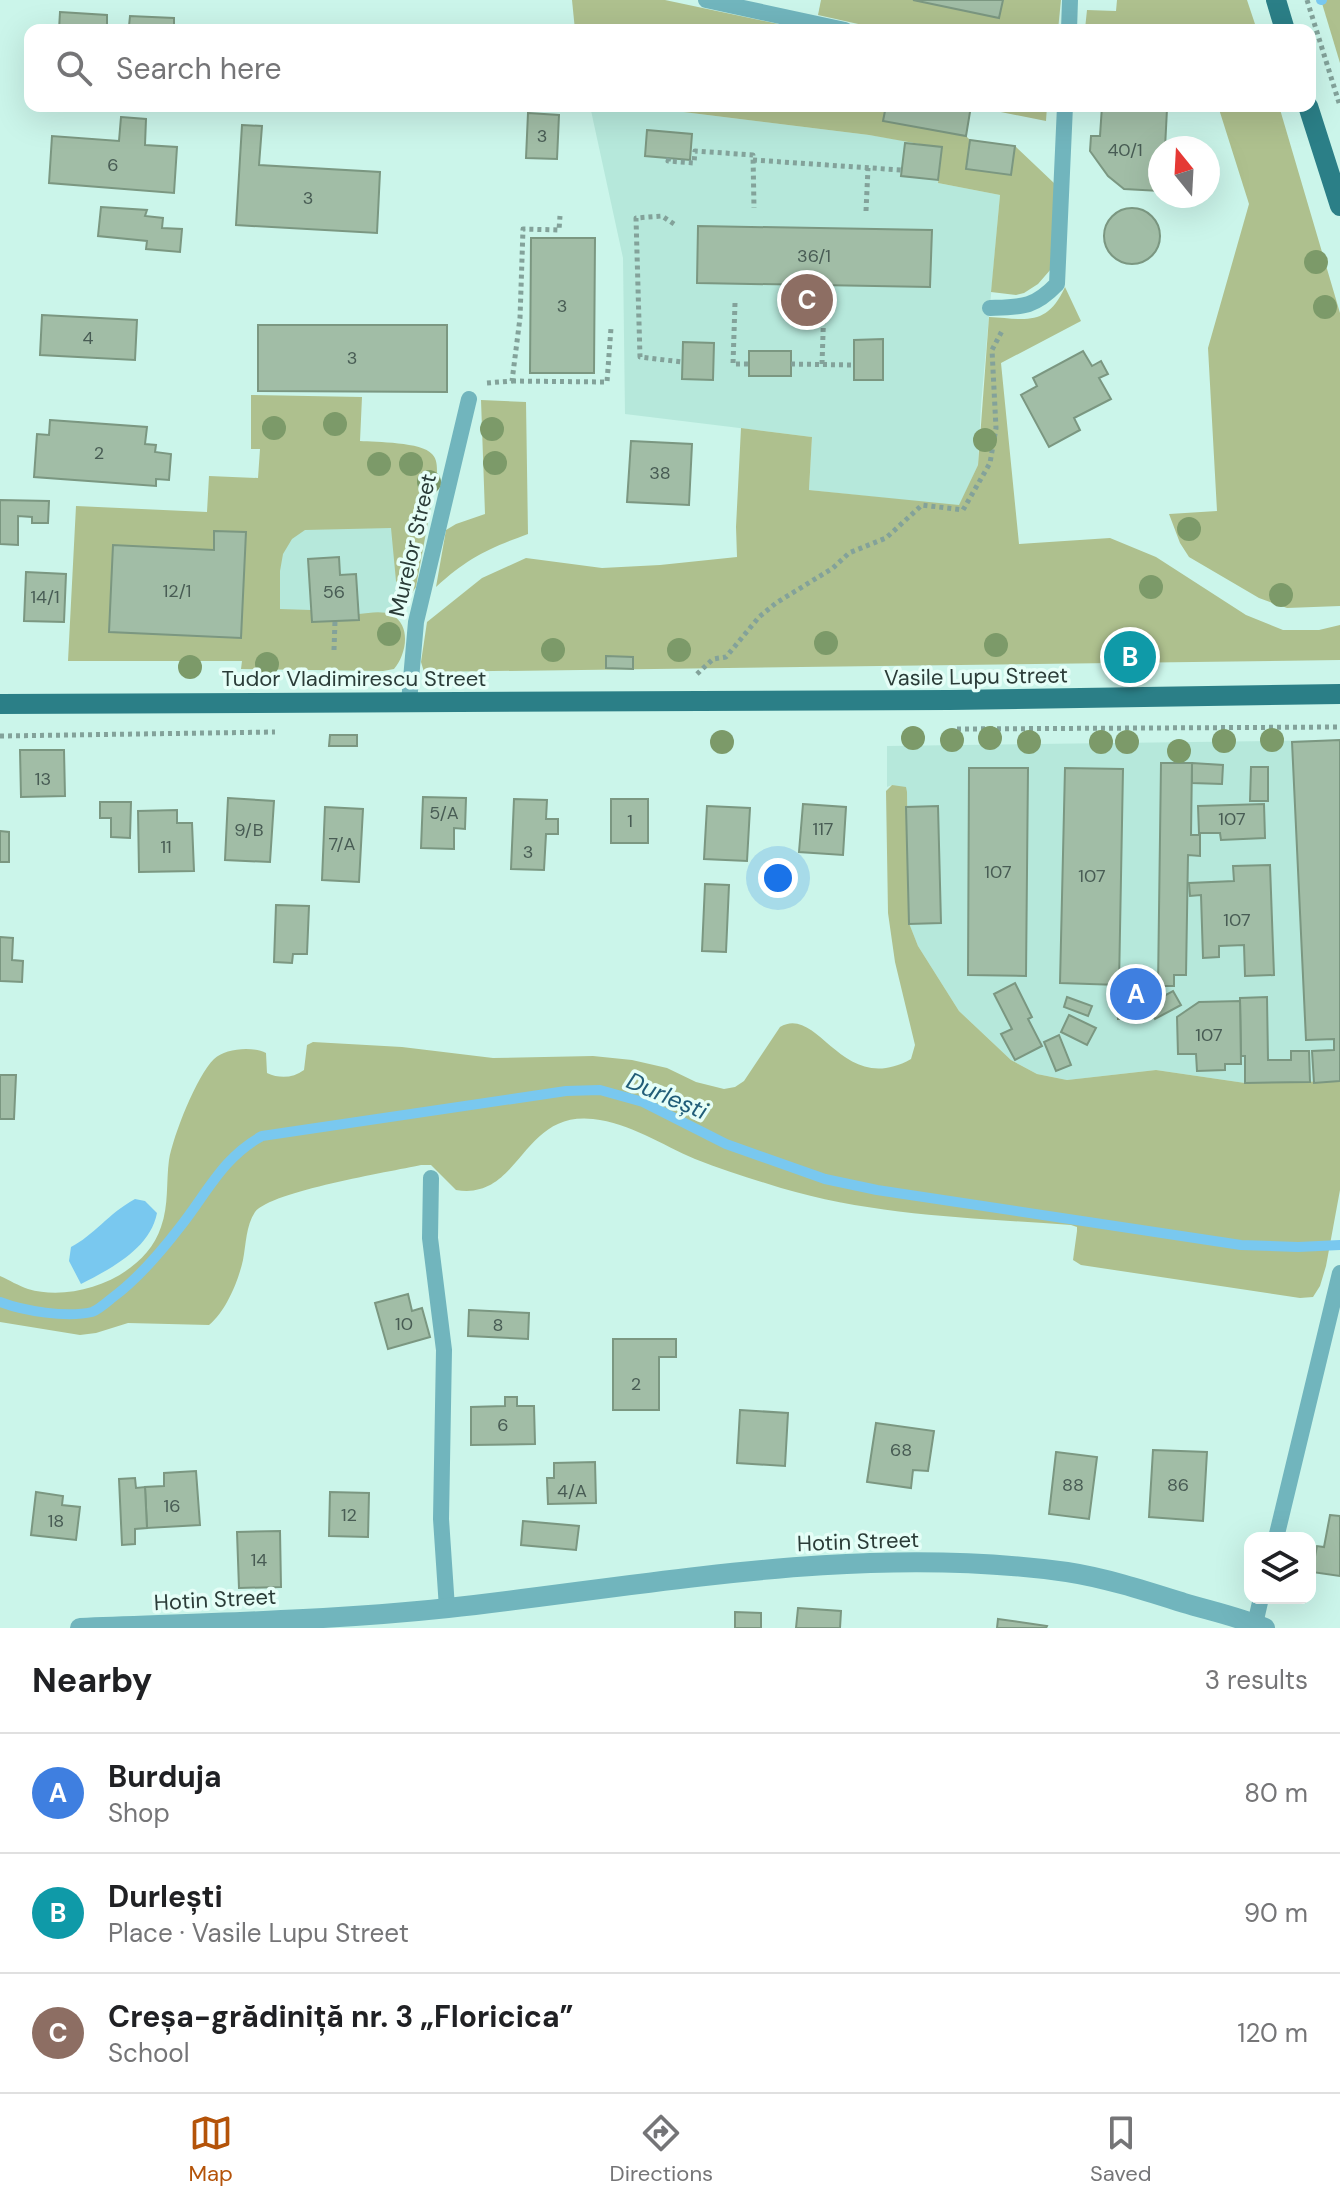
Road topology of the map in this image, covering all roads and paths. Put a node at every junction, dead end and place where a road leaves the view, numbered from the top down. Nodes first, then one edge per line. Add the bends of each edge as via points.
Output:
1 (706, 0) edge
2 (1070, 0) edge
3 (1276, 0) edge
4 (1307, 0) edge
5 (817, 24) edge
6 (1069, 24) edge
7 (1283, 24) edge
8 (1314, 24) edge
9 (1316, 29) edge
10 (1340, 106) edge
11 (1065, 112) edge
12 (1310, 112) edge
13 (669, 158) dead end
14 (753, 160) junction
15 (868, 168) junction
16 (901, 170) dead end
17 (1340, 206) edge
18 (754, 208) dead end
19 (866, 211) dead end
20 (560, 216) dead end
21 (674, 224) dead end
22 (735, 303) dead end
23 (824, 305) dead end
24 (1014, 307) junction
25 (990, 308) dead end
26 (611, 328) dead end
27 (682, 362) dead end
28 (749, 364) dead end
29 (791, 364) dead end
30 (822, 364) junction
31 (854, 365) dead end
32 (512, 381) junction
33 (484, 383) dead end
34 (469, 399) dead end
35 (335, 621) dead end
36 (334, 650) dead end
37 (697, 674) dead end
38 (1340, 694) edge
39 (708, 701) joint
40 (409, 702) junction
41 (0, 704) edge
42 (431, 1178) dead end
43 (1340, 1273) edge
44 (1277, 1532) edge
45 (1261, 1604) edge
46 (447, 1608) junction
47 (1260, 1626) edge
48 (80, 1628) edge

1 - 5 lane
2 - 6 lane
3 - 7 main road
4 - 8 path
9 - 10 path
11 - 24 lane via 1057,284 1042,300
12 - 17 main road
13 - 14 path via 694,163 695,151 753,155
14 - 15 path
14 - 18 path
15 - 16 path
15 - 19 path
20 - 32 path via 559,230 523,229
21 - 27 path via 662,216 636,218 640,357
22 - 28 path via 733,364
23 - 30 path
24 - 25 lane
24 - 37 path via 992,350 996,428 990,463 963,510 922,505 886,538 849,553 776,603 726,657 713,659
26 - 32 path via 607,382
29 - 30 path
30 - 31 path
32 - 33 path
34 - 40 lane, Murelor Street via 416,622
35 - 36 path
38 - 39 main road, Vasile Lupu Street
39 - 40 main road, Tudor Vladimirescu Street
40 - 41 main road, Tudor Vladimirescu Street
42 - 46 lane via 430,1238 444,1350 441,1519
43 - 44 lane
45 - 47 lane
46 - 47 street, Hotin Street via 776,1568 941,1562 1069,1572
46 - 48 street, Hotin Street

